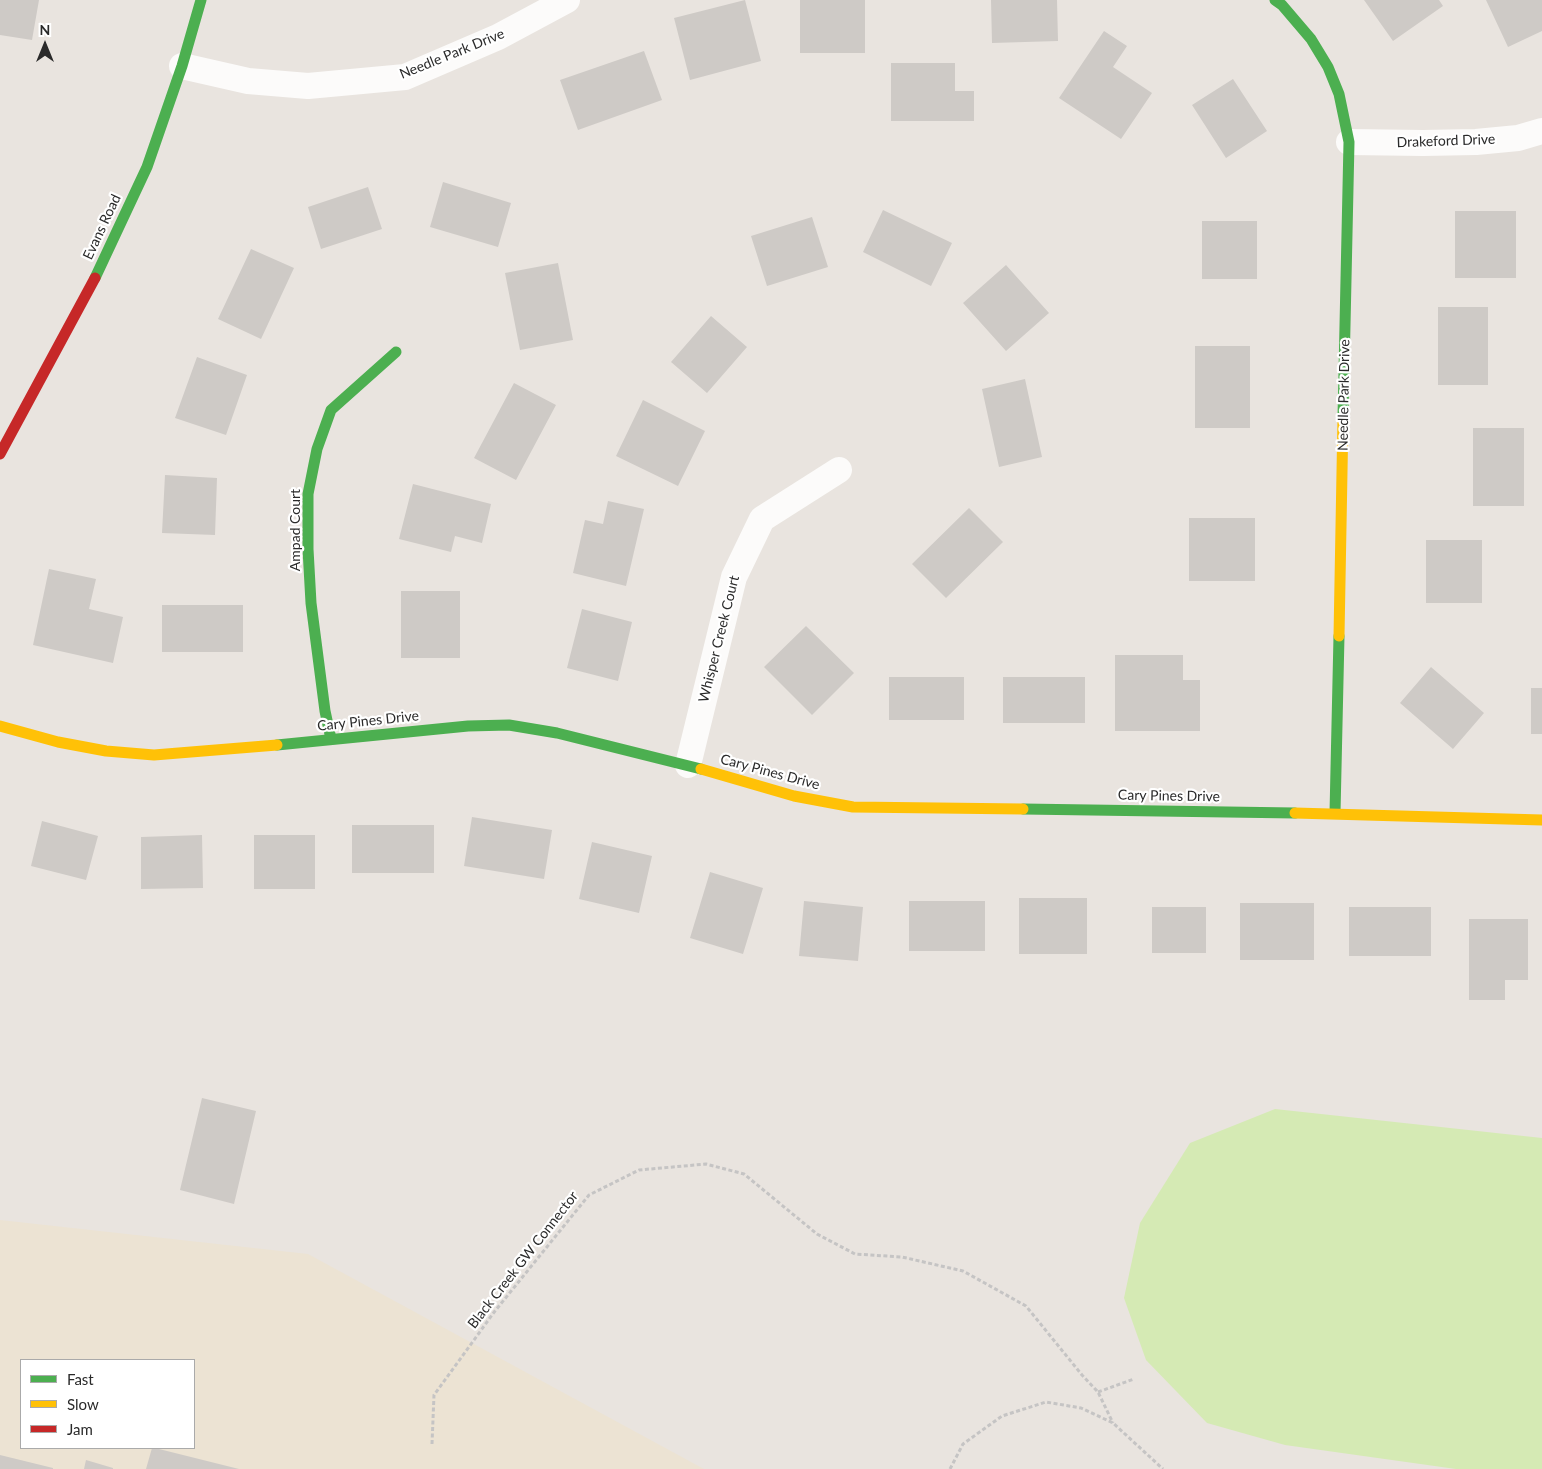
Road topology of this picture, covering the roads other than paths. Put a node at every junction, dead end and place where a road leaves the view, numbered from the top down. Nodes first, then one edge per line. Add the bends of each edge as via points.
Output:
1 (201, 0) edge
2 (568, 0) edge
3 (1275, 0) edge
4 (182, 66) junction
5 (1542, 131) edge
6 (1350, 142) junction
7 (396, 352) dead end
8 (0, 454) edge
9 (839, 470) dead end
10 (0, 726) edge
11 (331, 739) junction
12 (688, 766) junction
13 (1334, 813) junction
14 (1542, 820) edge

1 - 4 street, Evans Road
2 - 4 street, Needle Park Drive via 498,37 405,77 308,86 248,81
3 - 6 street, Needle Park Drive via 1311,39 1328,67 1339,94
4 - 8 street, Evans Road via 148,167 93,282
5 - 6 street, Drakeford Drive via 1518,138 1476,142
6 - 13 street, Needle Park Drive
7 - 11 street, Ampad Court via 331,410 317,449 308,494 312,603
9 - 12 street, Whisper Creek Court via 762,519 734,576
10 - 11 street, Cary Pines Drive via 58,742 154,755 220,752
11 - 12 street, Cary Pines Drive via 509,725 558,733
12 - 13 street, Cary Pines Drive via 794,796 853,807
13 - 14 street, Cary Pines Drive

